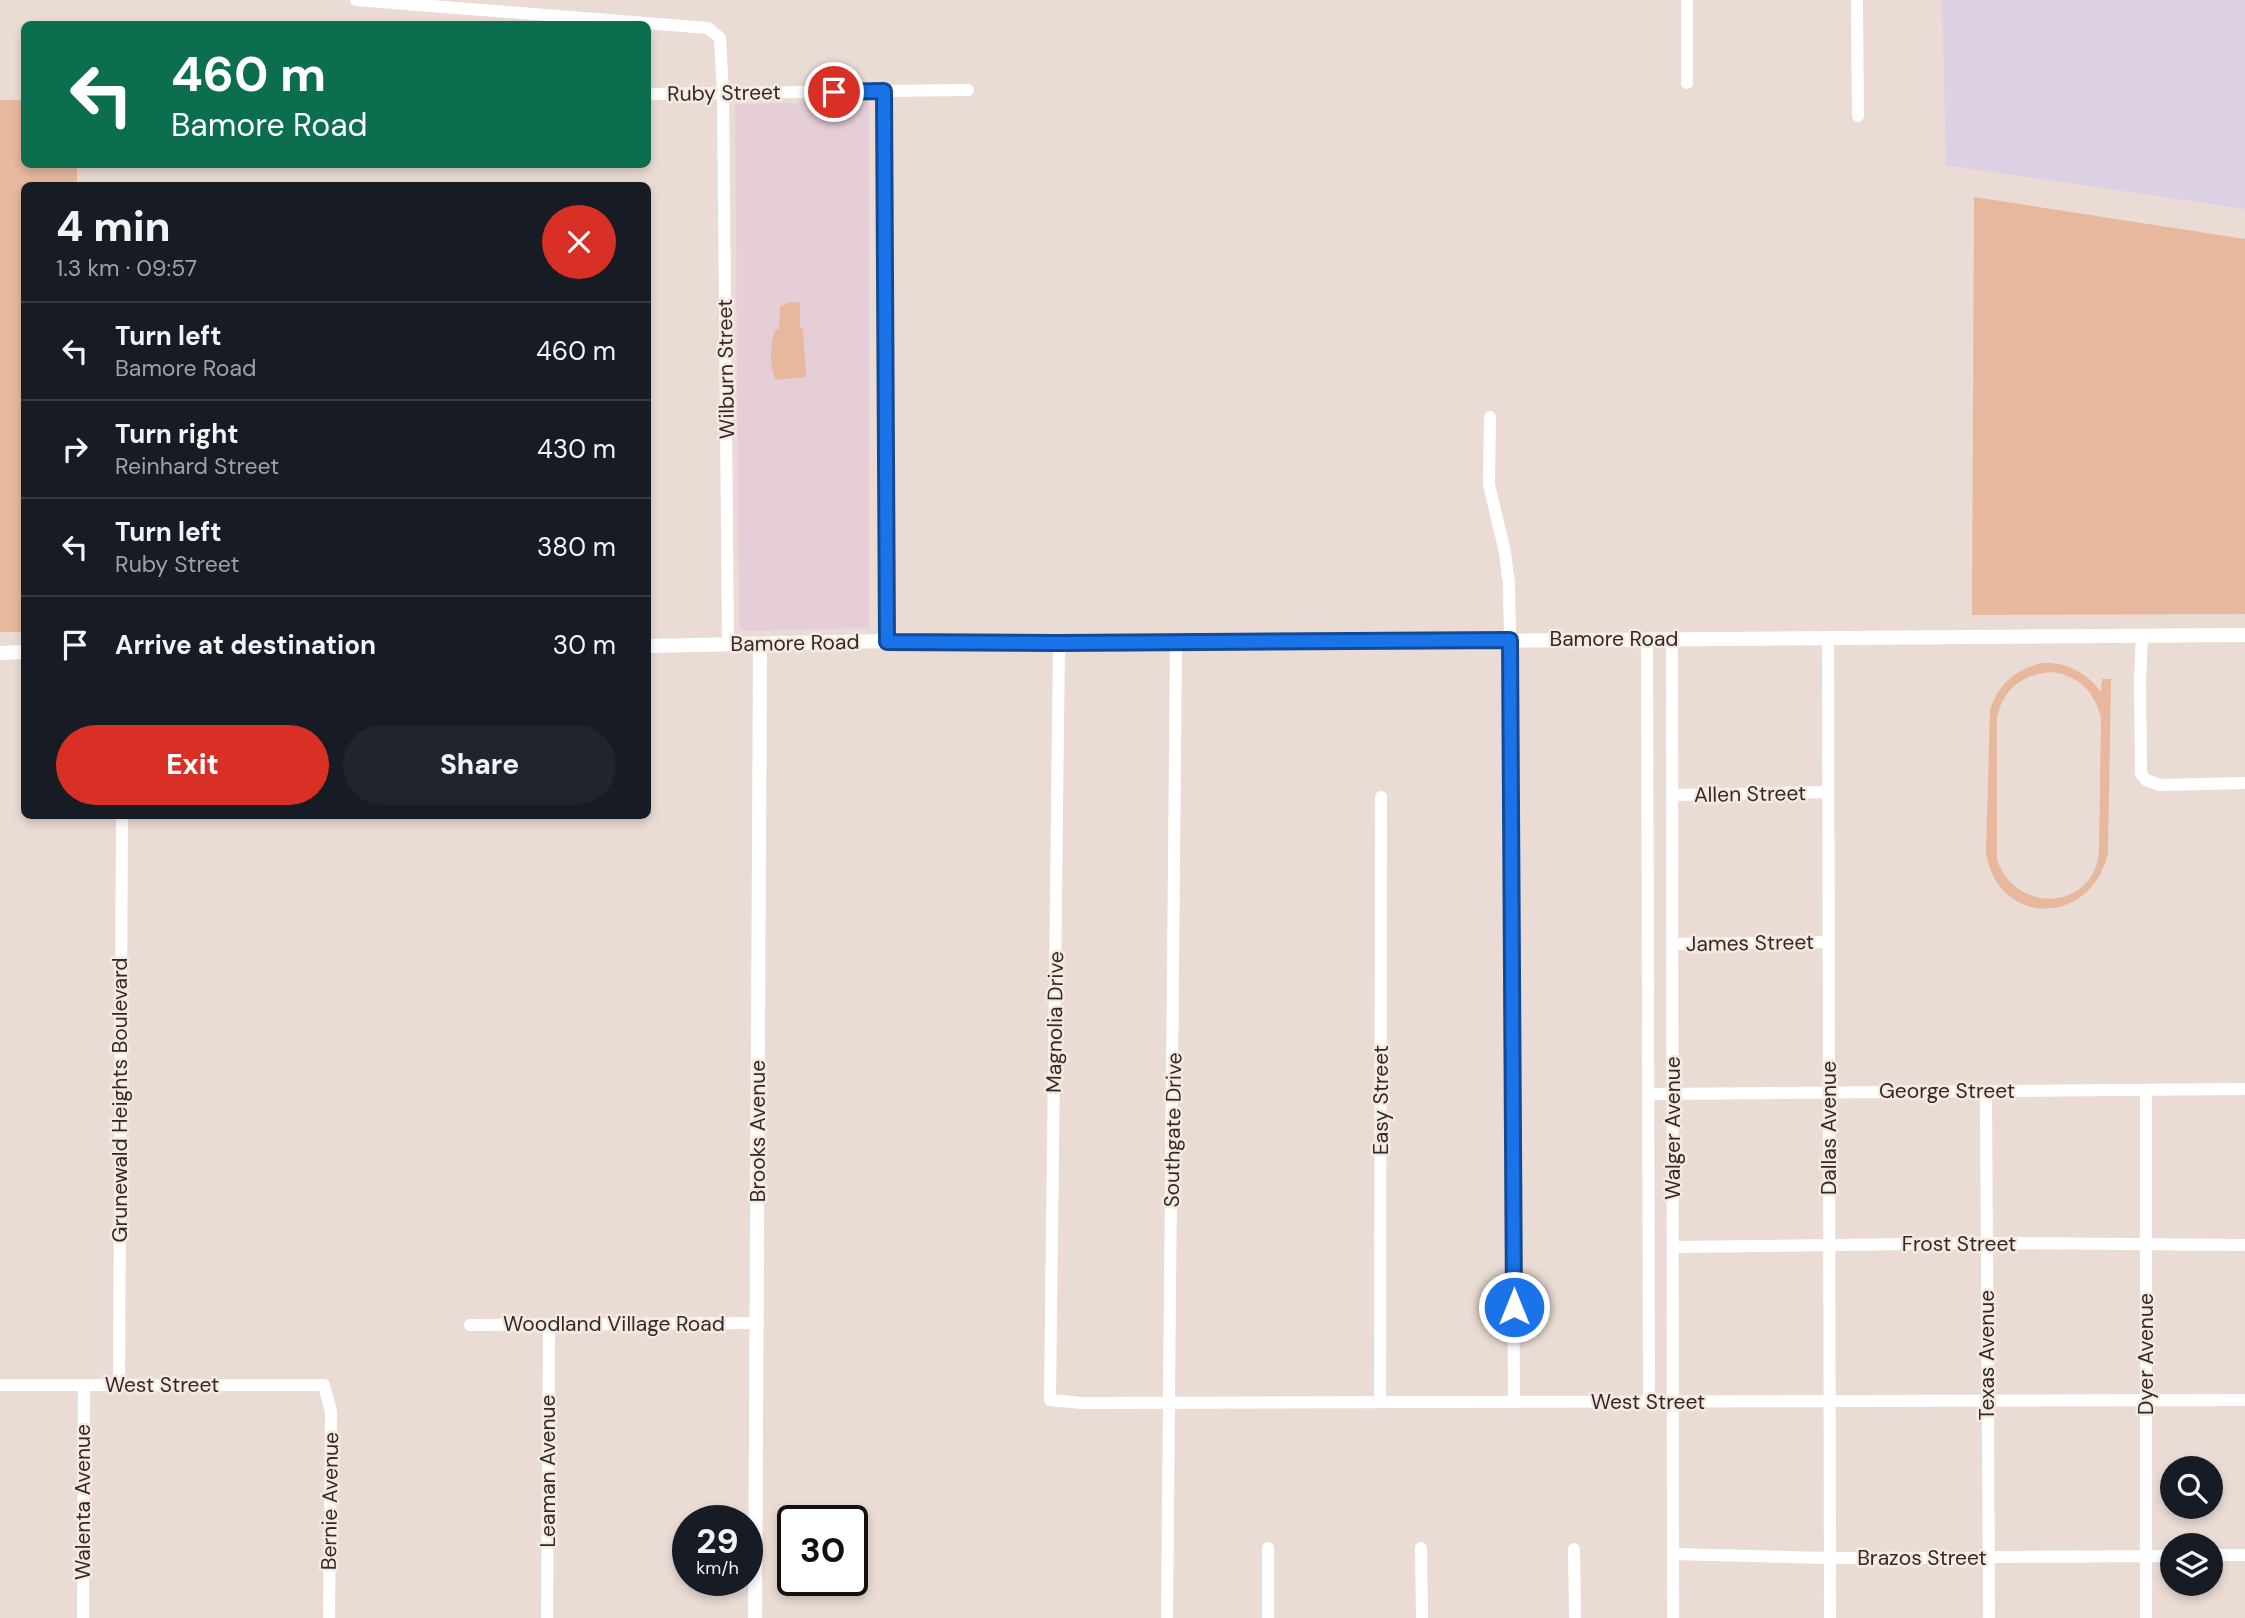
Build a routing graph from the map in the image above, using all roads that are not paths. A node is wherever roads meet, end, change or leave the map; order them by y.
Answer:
1 (356, 0) edge
2 (1687, 0) edge
3 (1857, 0) edge
4 (541, 20) edge
5 (562, 21) edge
6 (651, 25) edge
7 (1687, 83) dead end
8 (968, 90) dead end
9 (884, 91) junction
10 (723, 93) junction
11 (651, 94) edge
12 (1858, 116) dead end
13 (1490, 417) dead end
14 (2142, 635) junction
15 (2245, 635) edge
16 (1828, 638) junction
17 (1647, 639) junction
18 (1672, 639) junction
19 (1510, 640) junction
20 (887, 642) junction
21 (1176, 642) junction
22 (1059, 643) junction
23 (728, 645) junction
24 (760, 645) junction
25 (651, 646) edge
26 (21, 652) edge
27 (0, 653) edge
28 (2245, 783) edge
29 (1828, 792) junction
30 (1672, 795) junction
31 (1381, 797) dead end
32 (122, 819) edge
33 (1828, 942) junction
34 (1672, 944) junction
35 (2245, 1089) edge
36 (2146, 1090) junction
37 (1829, 1091) junction
38 (1986, 1091) junction
39 (1648, 1094) junction
40 (1673, 1094) junction
41 (1987, 1243) junction
42 (2145, 1245) junction
43 (2245, 1245) edge
44 (1829, 1246) junction
45 (1673, 1247) junction
46 (758, 1323) junction
47 (470, 1325) dead end
48 (549, 1325) junction
49 (0, 1385) edge
50 (84, 1385) junction
51 (119, 1385) junction
52 (324, 1385) joint
53 (1051, 1400) joint
54 (2245, 1400) edge
55 (1830, 1401) junction
56 (1987, 1401) junction
57 (2146, 1401) junction
58 (1380, 1402) junction
59 (1514, 1402) junction
60 (1649, 1402) junction
61 (1673, 1402) junction
62 (1170, 1403) junction
63 (1269, 1548) dead end
64 (1421, 1548) dead end
65 (1574, 1549) dead end
66 (1673, 1554) junction
67 (2223, 1555) edge
68 (2245, 1555) edge
69 (2146, 1556) junction
70 (2160, 1556) edge
71 (1988, 1557) junction
72 (1830, 1558) junction
73 (83, 1618) edge
74 (329, 1618) edge
75 (547, 1618) edge
76 (755, 1618) edge
77 (1167, 1618) edge
78 (1268, 1618) edge
79 (1422, 1618) edge
80 (1575, 1618) edge
81 (1673, 1618) edge
82 (1830, 1618) edge
83 (1989, 1618) edge
84 (2146, 1618) edge

1 - 4 street, Wilburn Street
2 - 7 street
3 - 12 street
4 - 5 street, Wilburn Street
6 - 10 street, Wilburn Street
8 - 9 street, Ruby Street
9 - 10 street, Ruby Street
9 - 20 street
10 - 11 street, Ruby Street
10 - 23 street, Wilburn Street
13 - 19 street
14 - 15 street, Bamore Road
14 - 16 street, Bamore Road
14 - 28 street
16 - 18 street, Bamore Road
16 - 29 street, Dallas Avenue
17 - 18 street, Bamore Road
17 - 19 street, Bamore Road
17 - 39 street, Walger Avenue
18 - 30 street, Walger Avenue
19 - 21 street, Bamore Road
19 - 59 street
20 - 22 street, Bamore Road
20 - 24 street, Bamore Road
21 - 22 street, Bamore Road
21 - 62 street, Southgate Drive
22 - 53 street, Magnolia Drive
23 - 24 street, Bamore Road
23 - 25 street, Bamore Road
24 - 46 street, Brooks Avenue
26 - 27 street
29 - 30 street, Allen Street
29 - 33 street, Dallas Avenue
30 - 34 street, Walger Avenue
31 - 58 street, Easy Street
32 - 51 street, Grunewald Heights Boulevard
33 - 34 street, James Street
33 - 37 street, Dallas Avenue
34 - 40 street, Walger Avenue
35 - 36 street, George Street
36 - 38 street, George Street
36 - 42 street, Dyer Avenue
37 - 38 street, George Street
37 - 40 street, George Street
37 - 44 street, Dallas Avenue
38 - 41 street, Texas Avenue
39 - 40 street, George Street
39 - 60 street, Walger Avenue
40 - 45 street, Walger Avenue
41 - 42 street, Frost Street
41 - 44 street, Frost Street
41 - 56 street, Texas Avenue
42 - 43 street, Frost Street
42 - 57 street, Dyer Avenue
44 - 45 street, Frost Street
44 - 55 street, Dallas Avenue
45 - 61 street, Walger Avenue
46 - 48 street, Woodland Village Road
46 - 76 street, Brooks Avenue
47 - 48 street, Woodland Village Road
48 - 75 street, Leaman Avenue
49 - 50 street, West Street
50 - 51 street, West Street
50 - 73 street, Walenta Avenue
51 - 52 street, West Street
52 - 74 street, Bernie Avenue
53 - 62 street, West Street
54 - 57 street, West Street
55 - 56 street, West Street
55 - 61 street, West Street
55 - 72 street, Dallas Avenue
56 - 57 street, West Street
56 - 71 street, Texas Avenue
57 - 69 street, Dyer Avenue
58 - 59 street, West Street
58 - 62 street, West Street
59 - 60 street, West Street
60 - 61 street, West Street
61 - 66 street, Walger Avenue
62 - 77 street, Southgate Drive
63 - 78 street
64 - 79 street
65 - 80 street
66 - 72 street, Brazos Street
66 - 81 street, Walger Avenue
67 - 68 street
69 - 70 street, Brazos Street
69 - 71 street, Brazos Street
69 - 84 street, Dyer Avenue
71 - 72 street, Brazos Street
71 - 83 street, Texas Avenue
72 - 82 street, Dallas Avenue

